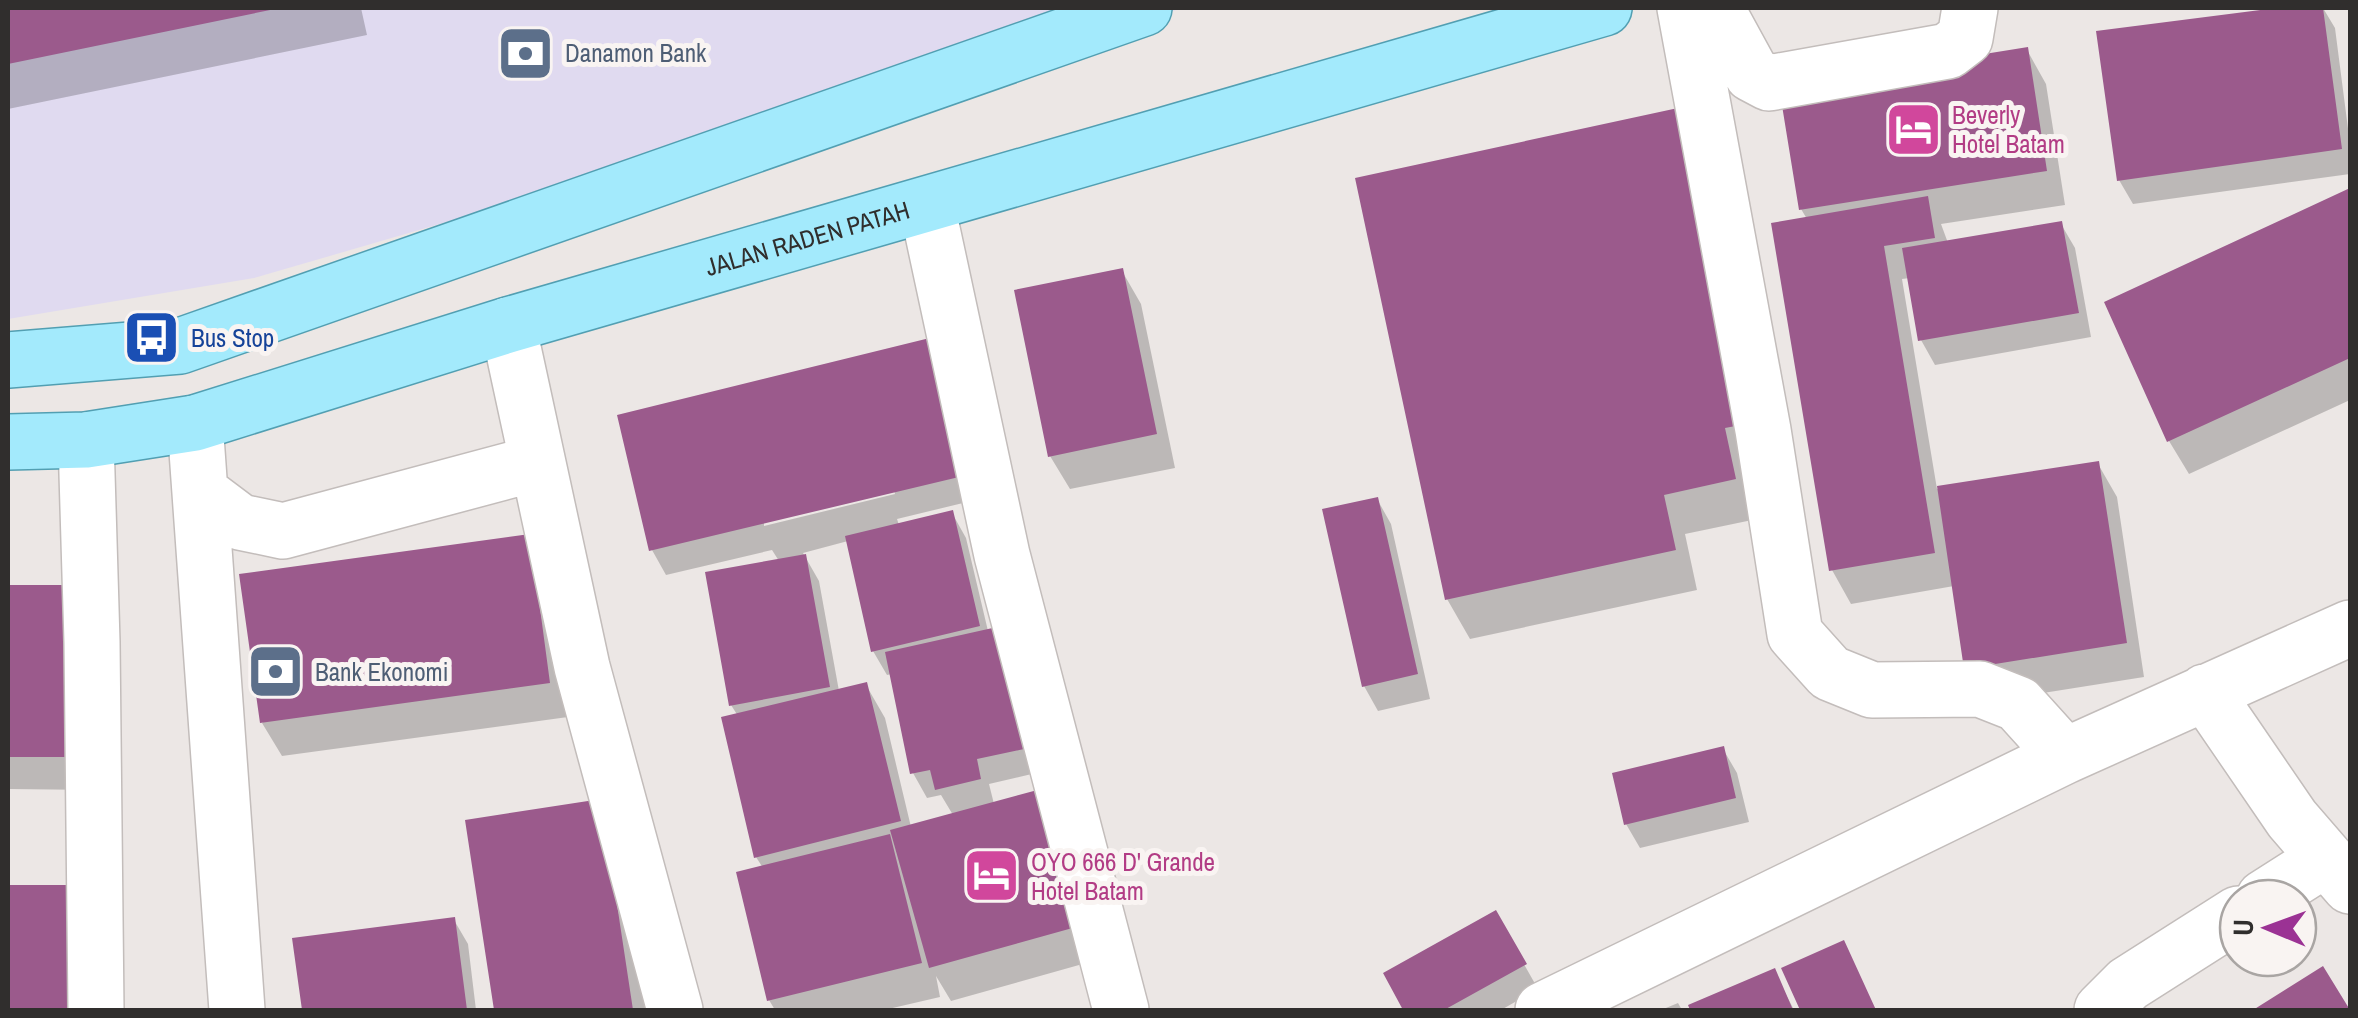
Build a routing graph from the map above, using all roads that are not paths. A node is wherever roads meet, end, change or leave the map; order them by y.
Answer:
1 (1144, 8) edge
2 (1604, 8) edge
3 (1685, 8) edge
4 (1716, 8) edge
5 (1970, 8) edge
6 (927, 206) junction
7 (508, 326) junction
8 (8, 360) edge
9 (195, 423) junction
10 (86, 440) junction
11 (8, 442) edge
12 (537, 463) junction
13 (200, 492) junction
14 (2350, 628) edge
15 (2205, 692) junction
16 (2065, 756) junction
17 (2338, 872) edge
18 (2218, 927) edge
19 (96, 1010) edge
20 (238, 1010) edge
21 (676, 1010) edge
22 (1121, 1010) edge
23 (1543, 1010) edge
24 (2102, 1010) edge

1 - 8 main road
2 - 6 main road, JALAN RADEN PATAH
3 - 16 street
4 - 5 street
6 - 7 main road, JALAN RADEN PATAH
6 - 22 street
7 - 9 main road, JALAN RADEN PATAH
7 - 12 street
9 - 10 main road, JALAN RADEN PATAH
9 - 13 street
10 - 11 main road, JALAN RADEN PATAH
10 - 19 street
12 - 13 street
12 - 21 street
13 - 20 street
14 - 15 street
15 - 16 street
15 - 17 street
16 - 23 street
18 - 24 street

